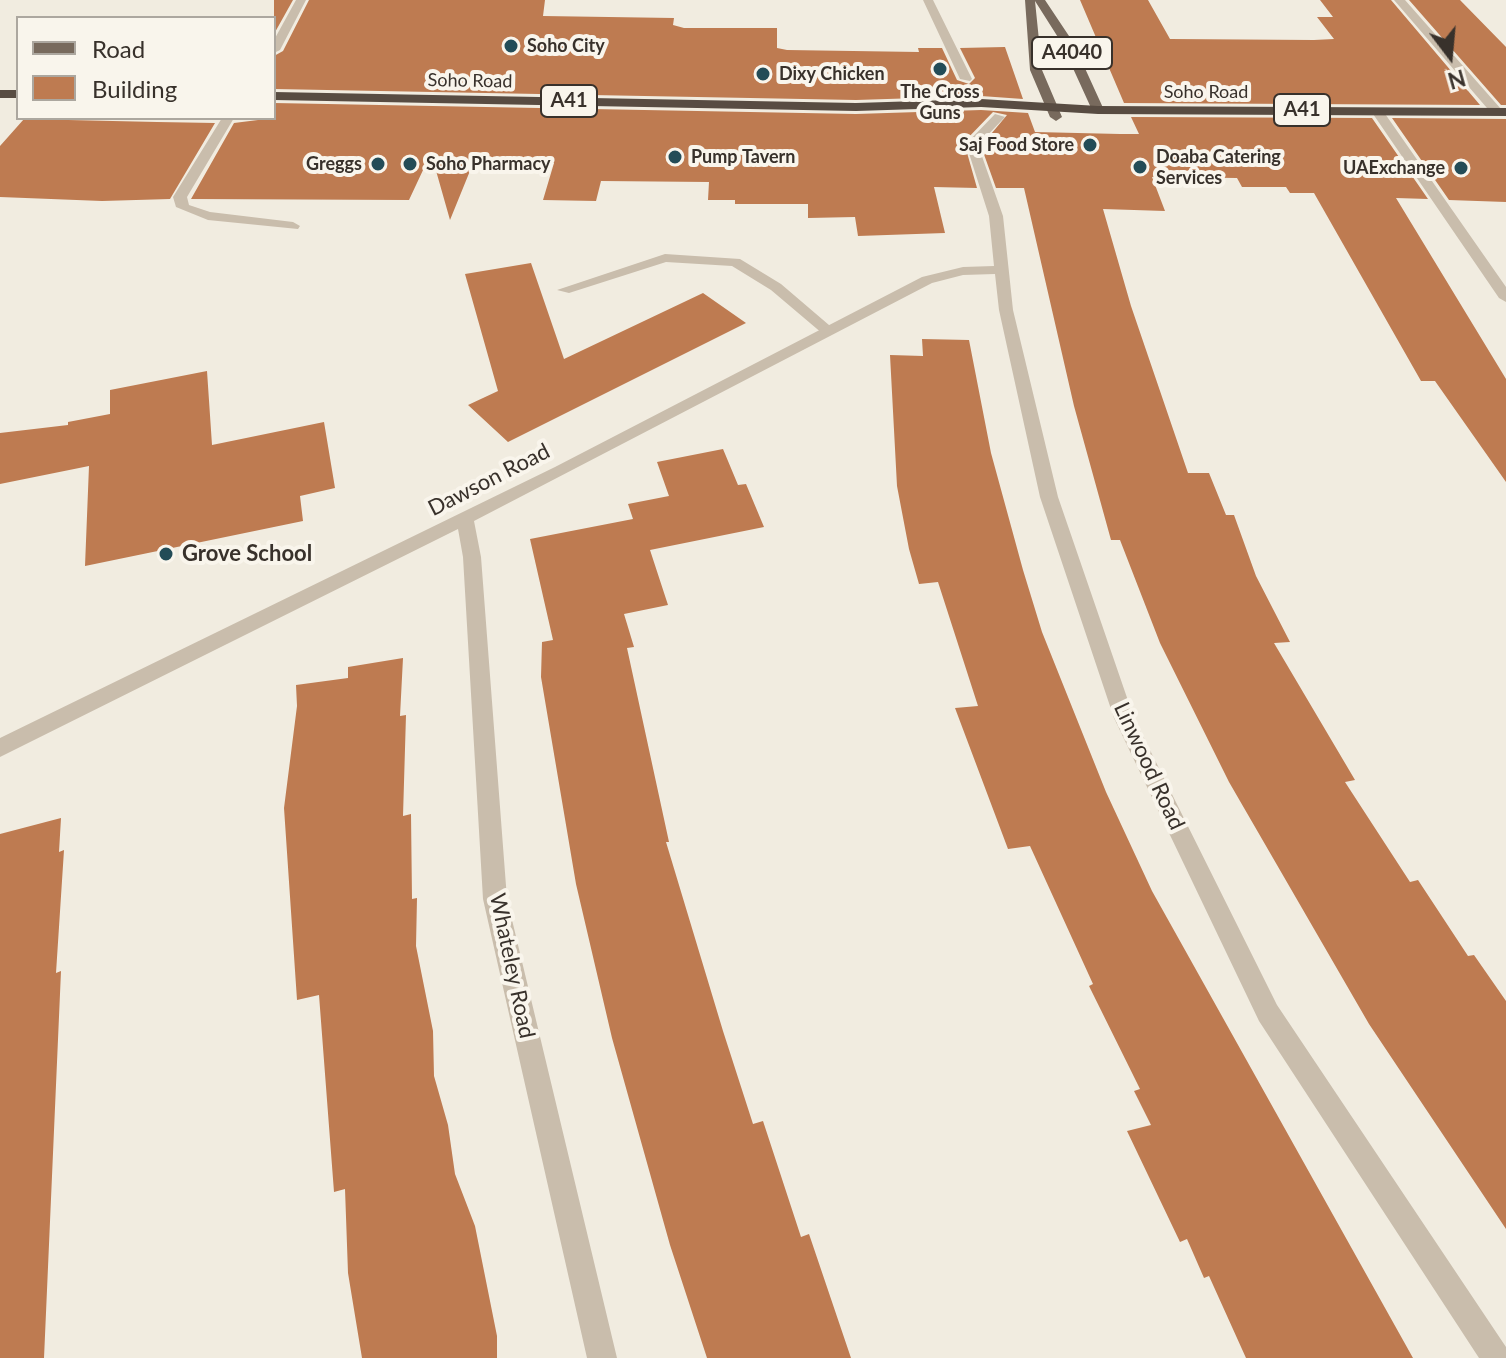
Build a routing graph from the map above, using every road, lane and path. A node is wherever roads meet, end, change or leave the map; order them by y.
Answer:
1 (301, 0) edge
2 (928, 0) edge
3 (1030, 0) edge
4 (1040, 0) edge
5 (1399, 0) edge
6 (276, 46) edge
7 (966, 79) dead end
8 (276, 96) edge
9 (856, 107) junction
10 (1098, 110) junction
11 (1053, 111) junction
12 (1377, 111) junction
13 (1502, 112) edge
14 (999, 117) junction
15 (227, 120) edge
16 (293, 226) dead end
17 (1002, 270) junction
18 (564, 290) dead end
19 (1506, 298) edge
20 (828, 331) junction
21 (465, 519) junction
22 (0, 748) edge
23 (602, 1358) edge
24 (1496, 1358) edge

1 - 6 street
2 - 7 street
3 - 11 main road, A4040
4 - 10 main road, A4040
5 - 13 street
8 - 9 highway, Soho Road / A41
9 - 11 highway, Soho Road / A41
9 - 14 highway, Soho Road / A41
10 - 11 highway, Soho Road / A41
10 - 12 highway, Soho Road / A41
11 - 14 highway, Soho Road / A41
12 - 13 highway, Soho Road / A41
12 - 19 street
14 - 17 street, Linwood Road
15 - 16 street
17 - 20 street, Dawson Road
17 - 24 street, Linwood Road
18 - 20 street
20 - 21 street, Dawson Road
21 - 22 street, Dawson Road
21 - 23 street, Whateley Road

